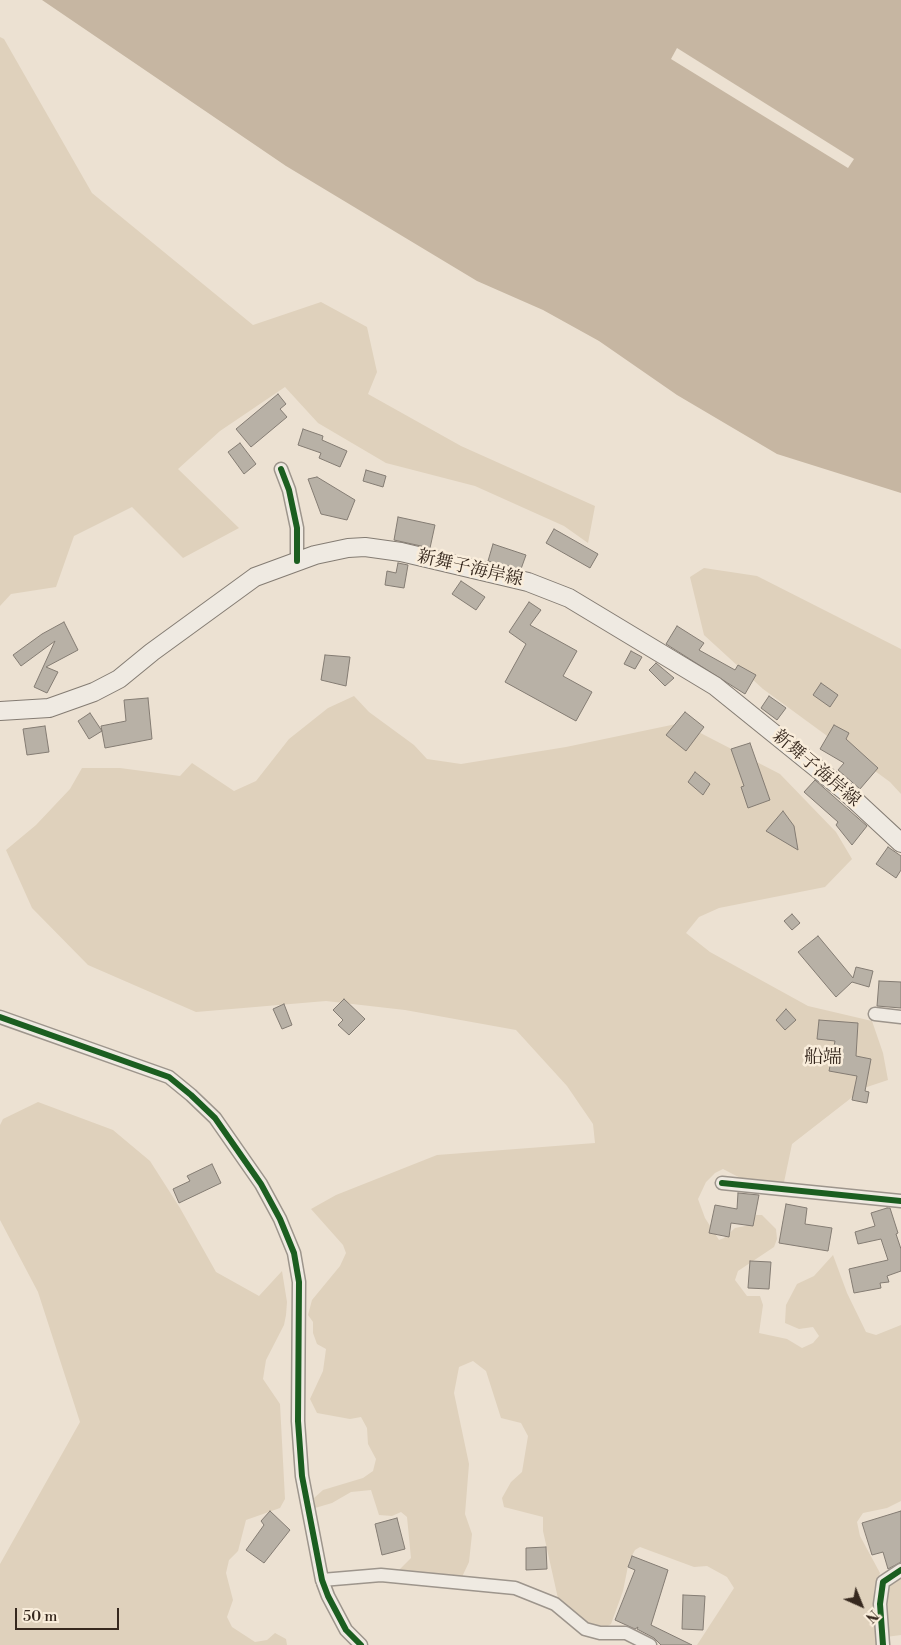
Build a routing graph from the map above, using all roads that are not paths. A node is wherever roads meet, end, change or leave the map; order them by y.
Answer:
1 (281, 469) dead end
2 (298, 561) junction
3 (0, 711) edge
4 (901, 843) edge
5 (875, 1014) dead end
6 (0, 1017) edge
7 (901, 1017) edge
8 (722, 1183) dead end
9 (901, 1202) edge
10 (901, 1570) edge
11 (322, 1580) junction
12 (361, 1645) edge
13 (650, 1645) edge
14 (883, 1645) edge

1 - 2 street
2 - 3 main road, 新舞子海岸線
2 - 4 main road, 新舞子海岸線
5 - 7 street
6 - 11 street
8 - 9 street
10 - 14 street
11 - 12 street
11 - 13 street

